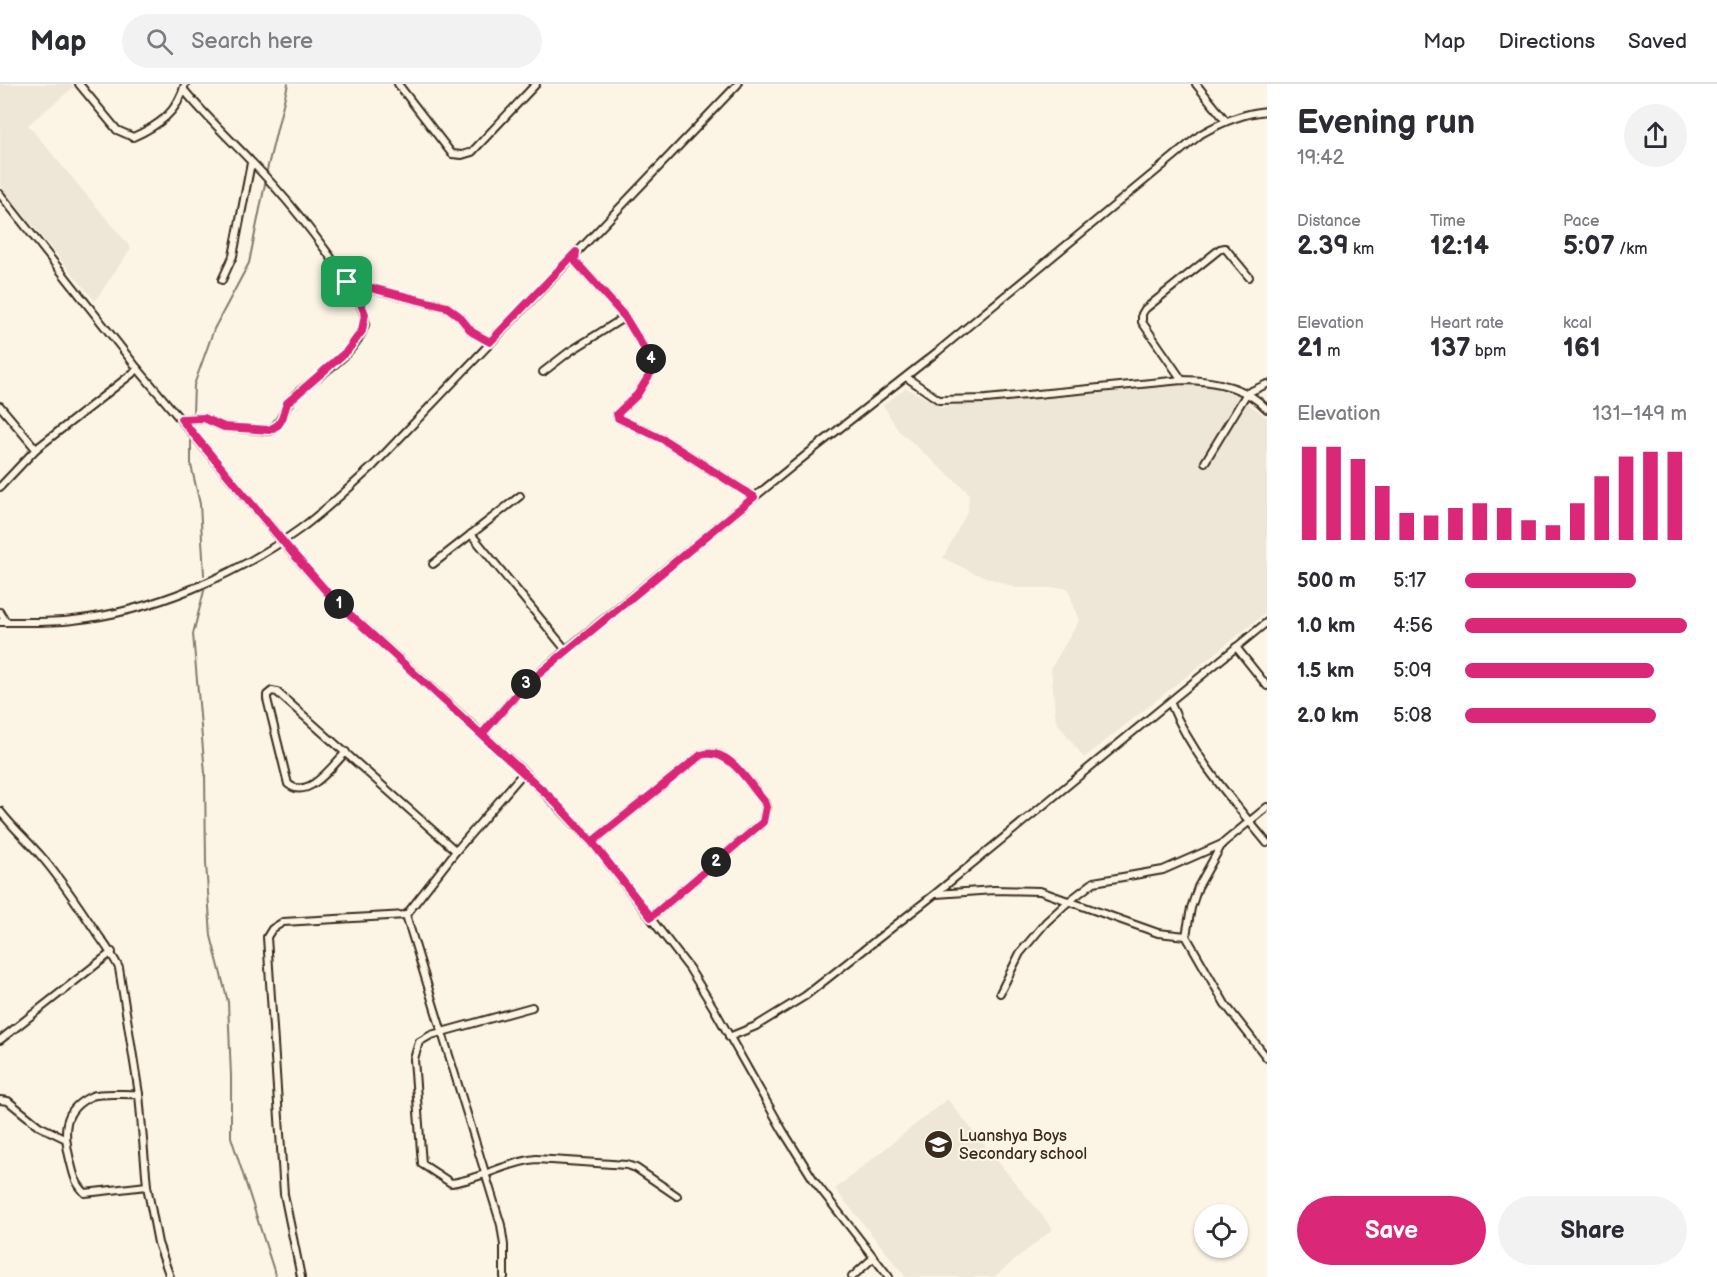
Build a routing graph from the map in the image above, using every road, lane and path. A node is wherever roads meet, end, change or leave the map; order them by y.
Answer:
1 (79, 84) edge
2 (398, 84) edge
3 (536, 84) edge
4 (738, 84) edge
5 (1196, 84) edge
6 (185, 87) edge
7 (1267, 111) edge
8 (1226, 121) junction
9 (251, 163) junction
10 (0, 194) edge
11 (576, 252) junction
12 (1249, 277) dead end
13 (222, 280) dead end
14 (347, 282) junction
15 (625, 317) junction
16 (490, 342) junction
17 (138, 369) junction
18 (543, 372) dead end
19 (906, 377) junction
20 (1182, 380) junction
21 (1267, 384) edge
22 (1247, 393) junction
23 (0, 406) edge
24 (1267, 409) edge
25 (181, 419) junction
26 (36, 449) junction
27 (1205, 462) dead end
28 (0, 487) edge
29 (520, 496) dead end
30 (754, 497) junction
31 (471, 534) junction
32 (433, 564) dead end
33 (0, 612) edge
34 (3, 622) edge
35 (1267, 622) edge
36 (1236, 647) junction
37 (566, 650) junction
38 (1267, 686) edge
39 (1170, 702) junction
40 (482, 734) junction
41 (346, 752) junction
42 (524, 772) junction
43 (1267, 807) edge
44 (0, 811) edge
45 (1249, 821) junction
46 (592, 842) junction
47 (1267, 843) edge
48 (1222, 844) junction
49 (456, 851) junction
50 (935, 894) junction
51 (1068, 902) junction
52 (405, 915) junction
53 (651, 917) junction
54 (1186, 936) junction
55 (112, 952) junction
56 (1000, 993) dead end
57 (532, 1006) dead end
58 (442, 1032) junction
59 (729, 1037) junction
60 (0, 1040) edge
61 (1267, 1058) edge
62 (139, 1094) junction
63 (0, 1100) edge
64 (64, 1138) junction
65 (486, 1175) junction
66 (147, 1186) junction
67 (677, 1196) dead end
68 (873, 1258) junction
69 (170, 1277) edge
70 (301, 1277) edge
71 (504, 1277) edge
72 (852, 1277) edge
73 (889, 1277) edge

1 - 6 street
2 - 3 street
4 - 11 street
5 - 8 street
6 - 9 street
7 - 8 street
8 - 19 street
9 - 13 street
9 - 14 street
10 - 17 street
11 - 15 street
11 - 16 street
12 - 20 street
14 - 16 street
14 - 25 street
15 - 18 street
15 - 30 street
16 - 34 street
17 - 25 street
17 - 26 street
19 - 20 street
19 - 30 street
20 - 22 street
21 - 22 street
22 - 24 street
22 - 27 street
23 - 26 street
25 - 40 street, bridge
26 - 28 street
29 - 31 street
30 - 37 street
31 - 32 street
31 - 37 street
33 - 34 street
35 - 36 street
36 - 38 street
36 - 39 street
37 - 40 street
39 - 45 street
39 - 50 street
40 - 42 street
41 - 41 street
41 - 49 street
42 - 46 street
42 - 49 street
43 - 45 street
44 - 55 street
45 - 47 street
45 - 48 street
46 - 53 street
46 - 53 street
48 - 51 street
48 - 54 street
49 - 52 street
50 - 51 street
50 - 59 street
51 - 54 street
51 - 56 street
52 - 58 street
52 - 70 street
53 - 59 street
54 - 61 street
55 - 60 street
55 - 62 street
57 - 58 street
58 - 65 street
58 - 65 street
59 - 68 street
62 - 64 street
62 - 66 street
63 - 64 street
64 - 66 street
65 - 67 street
65 - 71 street
66 - 69 street
68 - 72 street
68 - 73 street

